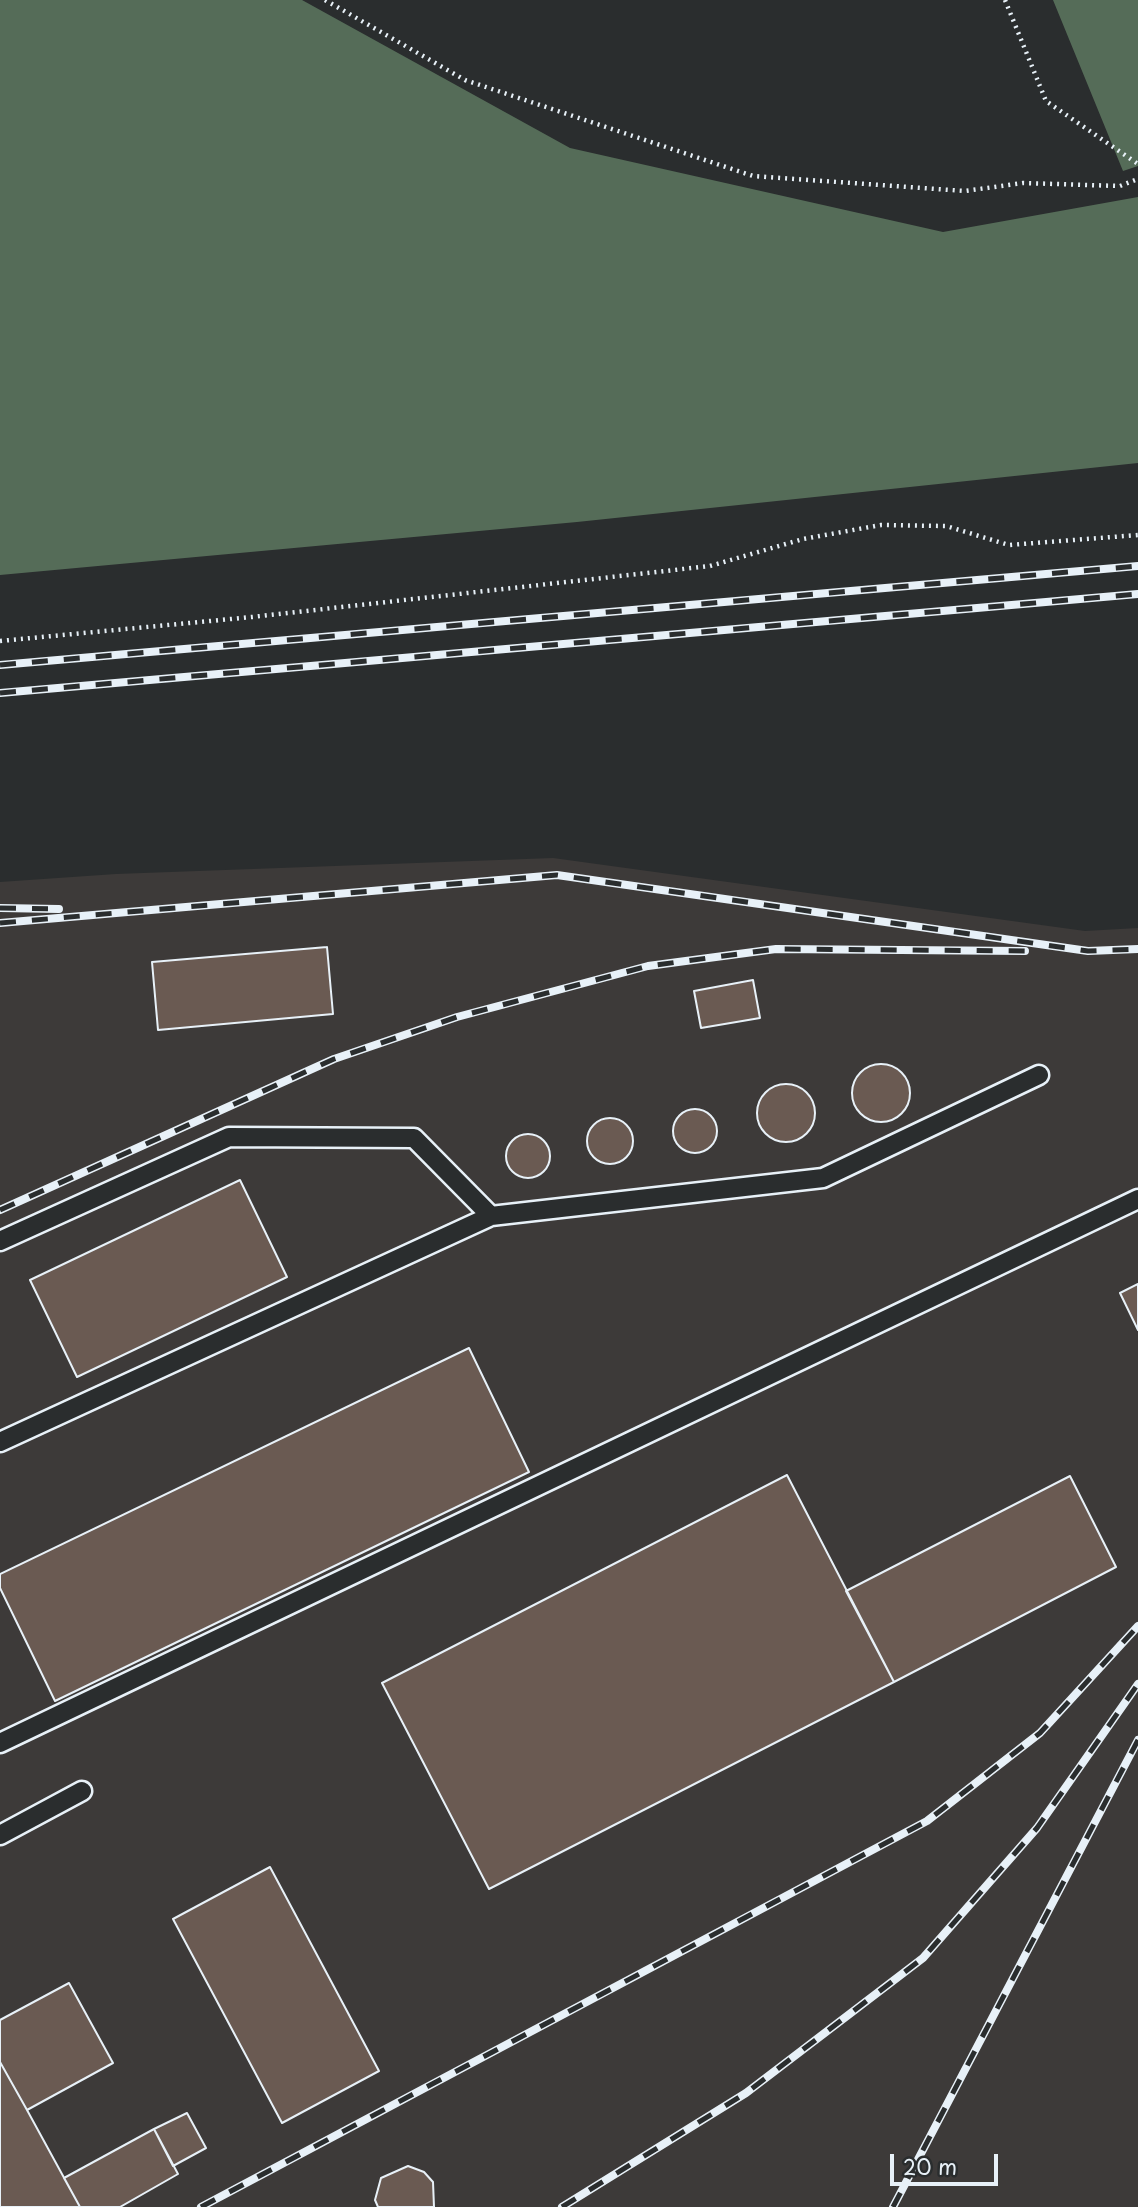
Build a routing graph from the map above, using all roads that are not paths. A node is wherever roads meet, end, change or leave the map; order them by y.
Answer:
1 (1040, 1075) dead end
2 (1138, 1199) edge
3 (491, 1216) junction
4 (0, 1241) edge
5 (0, 1442) edge
6 (0, 1743) edge
7 (82, 1791) dead end
8 (0, 1835) edge

1 - 3 lane
2 - 6 lane
3 - 4 lane
3 - 5 lane
7 - 8 lane

